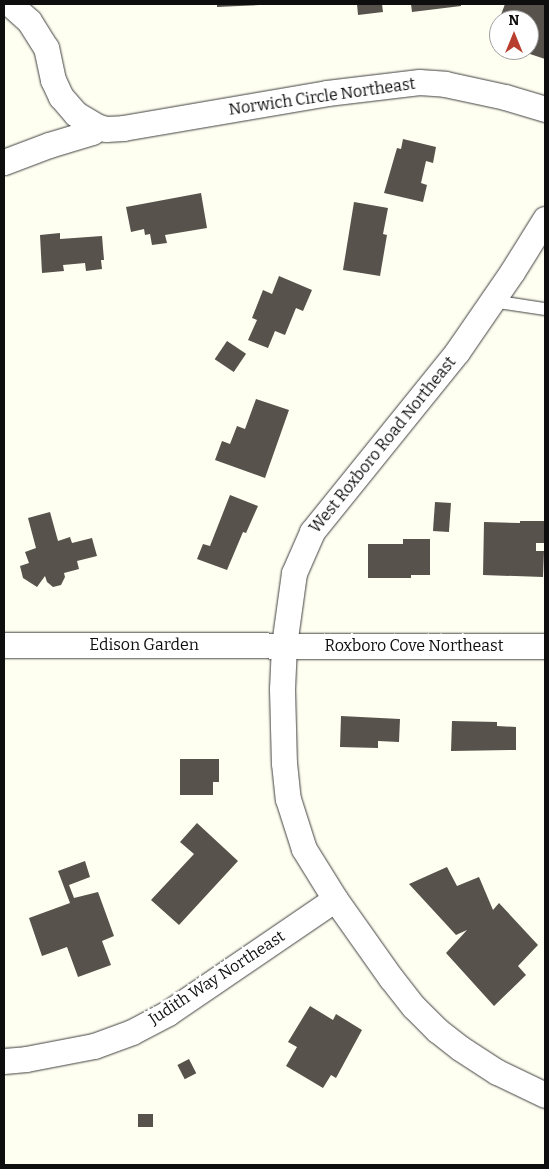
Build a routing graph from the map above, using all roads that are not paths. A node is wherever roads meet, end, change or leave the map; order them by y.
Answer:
1 (10, 4) edge
2 (545, 109) edge
3 (98, 127) junction
4 (4, 162) edge
5 (545, 219) edge
6 (492, 301) junction
7 (545, 309) edge
8 (4, 644) edge
9 (284, 645) junction
10 (545, 646) edge
11 (335, 899) junction
12 (4, 1061) edge
13 (545, 1095) edge

1 - 3 street
2 - 3 street, Norwich Circle Northeast
3 - 4 street
5 - 6 street, West Roxboro Road Northeast
6 - 7 lane
6 - 9 street, West Roxboro Road Northeast
8 - 9 street, Edison Garden
9 - 10 street, Roxboro Cove Northeast
9 - 11 street, West Roxboro Road Northeast
11 - 12 street, Judith Way Northeast
11 - 13 street, West Roxboro Road Northeast

